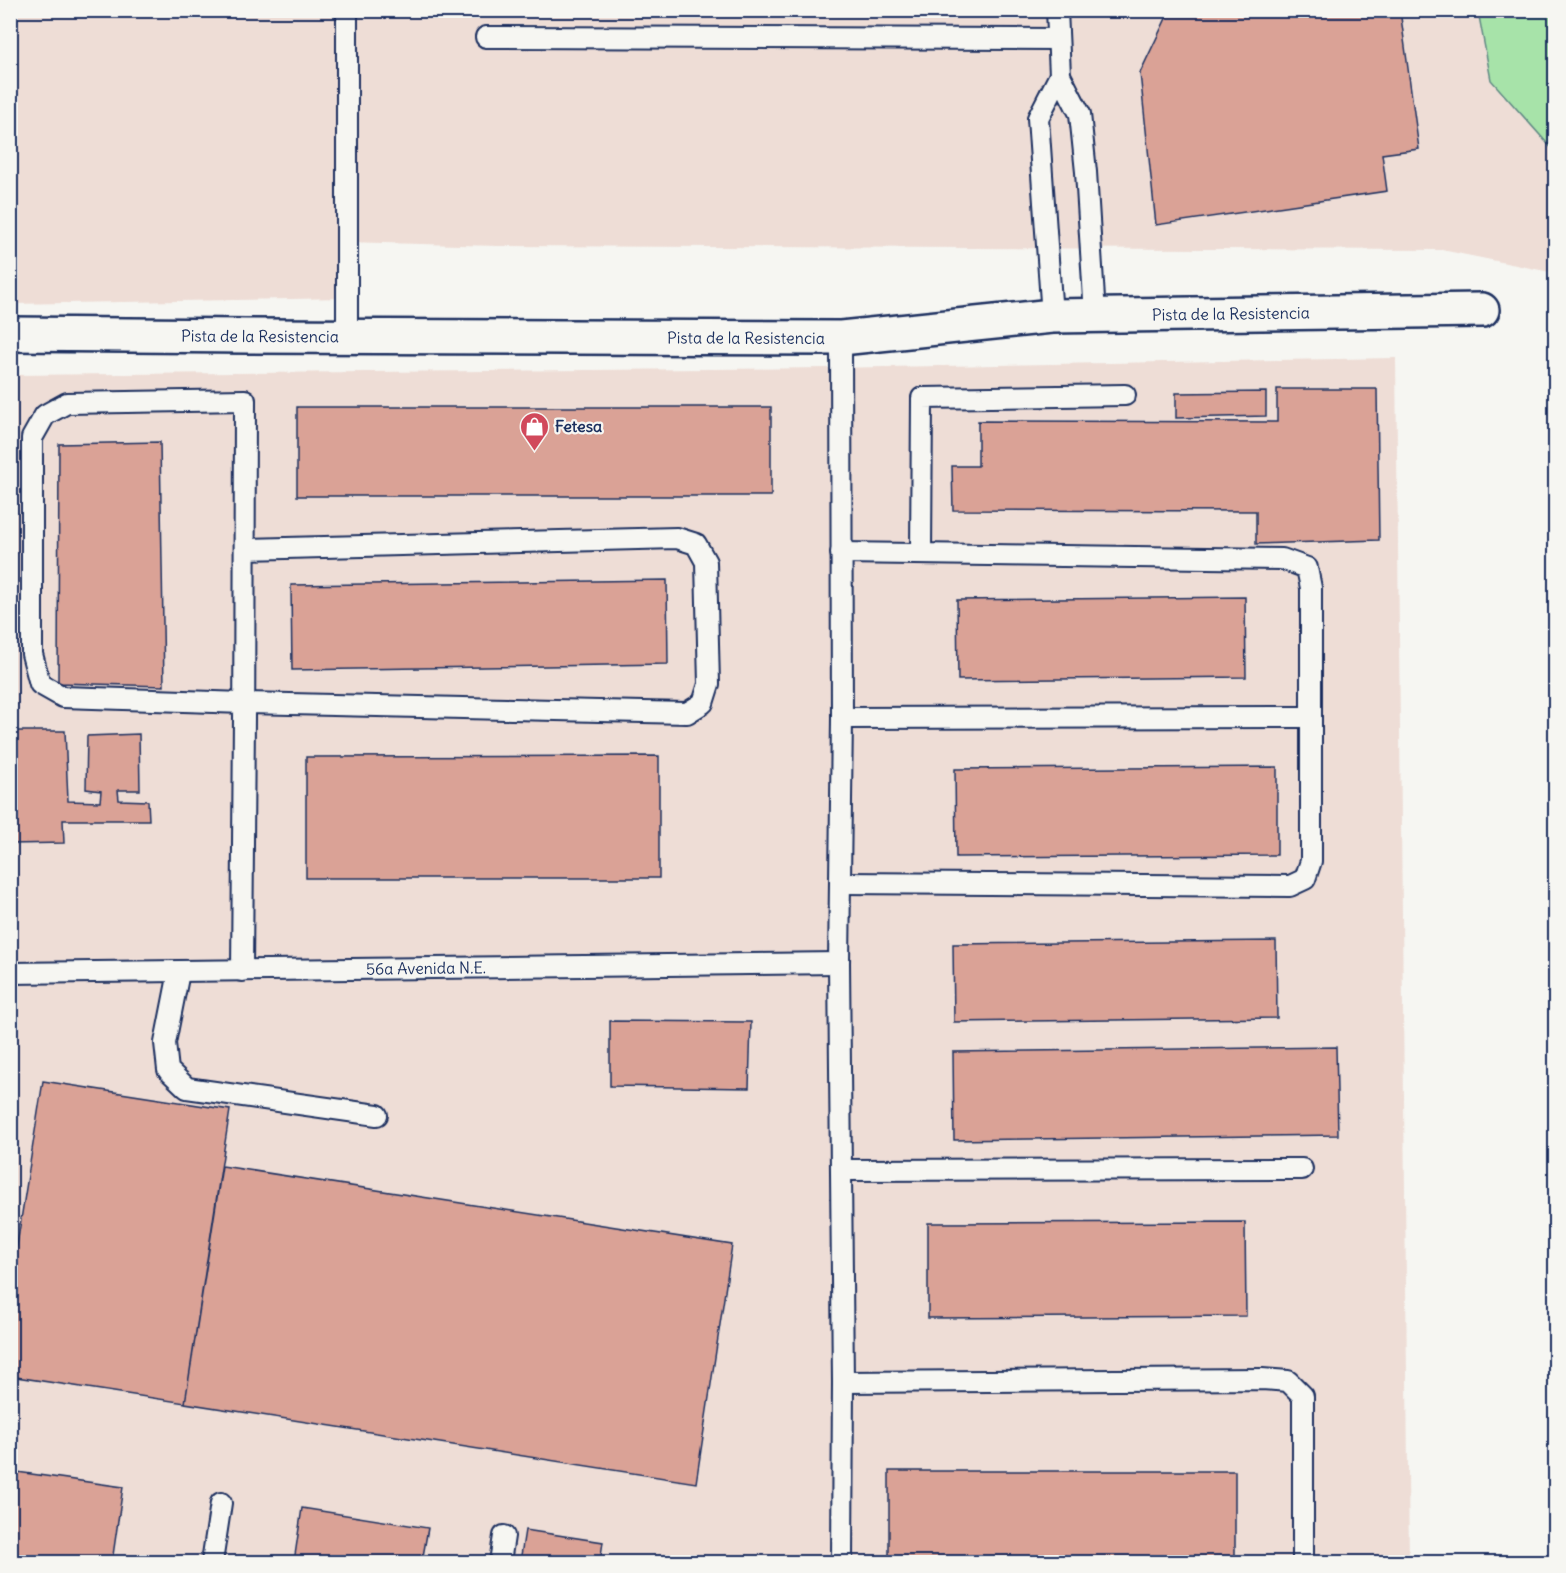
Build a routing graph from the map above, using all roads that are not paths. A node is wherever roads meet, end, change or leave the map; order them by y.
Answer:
1 (347, 10) edge
2 (1057, 10) edge
3 (486, 37) dead end
4 (1058, 39) junction
5 (1060, 75) junction
6 (1482, 310) dead end
7 (1095, 315) junction
8 (1052, 316) junction
9 (10, 334) edge
10 (347, 336) junction
11 (840, 338) junction
12 (1125, 395) dead end
13 (245, 549) junction
14 (841, 553) junction
15 (921, 554) junction
16 (244, 703) junction
17 (1310, 717) junction
18 (842, 718) junction
19 (841, 883) junction
20 (839, 963) junction
21 (242, 971) junction
22 (179, 972) junction
23 (10, 973) edge
24 (377, 1115) dead end
25 (1302, 1169) dead end
26 (841, 1170) junction
27 (843, 1382) junction
28 (221, 1503) dead end
29 (504, 1536) dead end
30 (212, 1563) edge
31 (500, 1563) edge
32 (842, 1563) edge
33 (1303, 1563) edge

1 - 10 lane
2 - 4 lane
3 - 4 lane
4 - 5 lane
5 - 7 lane
5 - 8 lane
6 - 7 street, Pista de la Resistencia
7 - 8 street, Pista de la Resistencia
8 - 11 street, Pista de la Resistencia
9 - 10 street, Pista de la Resistencia
10 - 11 street, Pista de la Resistencia
11 - 14 lane
12 - 15 lane
13 - 16 lane
13 - 16 lane
13 - 16 lane
14 - 15 lane
14 - 18 lane
15 - 17 lane
16 - 21 lane
17 - 18 lane
17 - 19 lane
18 - 19 lane
19 - 20 lane
20 - 21 lane, 56a Avenida N.E.
20 - 26 lane
21 - 22 lane, 56a Avenida N.E.
22 - 23 lane, 56a Avenida N.E.
22 - 24 lane
25 - 26 lane
26 - 27 lane
27 - 32 lane
27 - 33 lane
28 - 30 lane
29 - 31 lane

